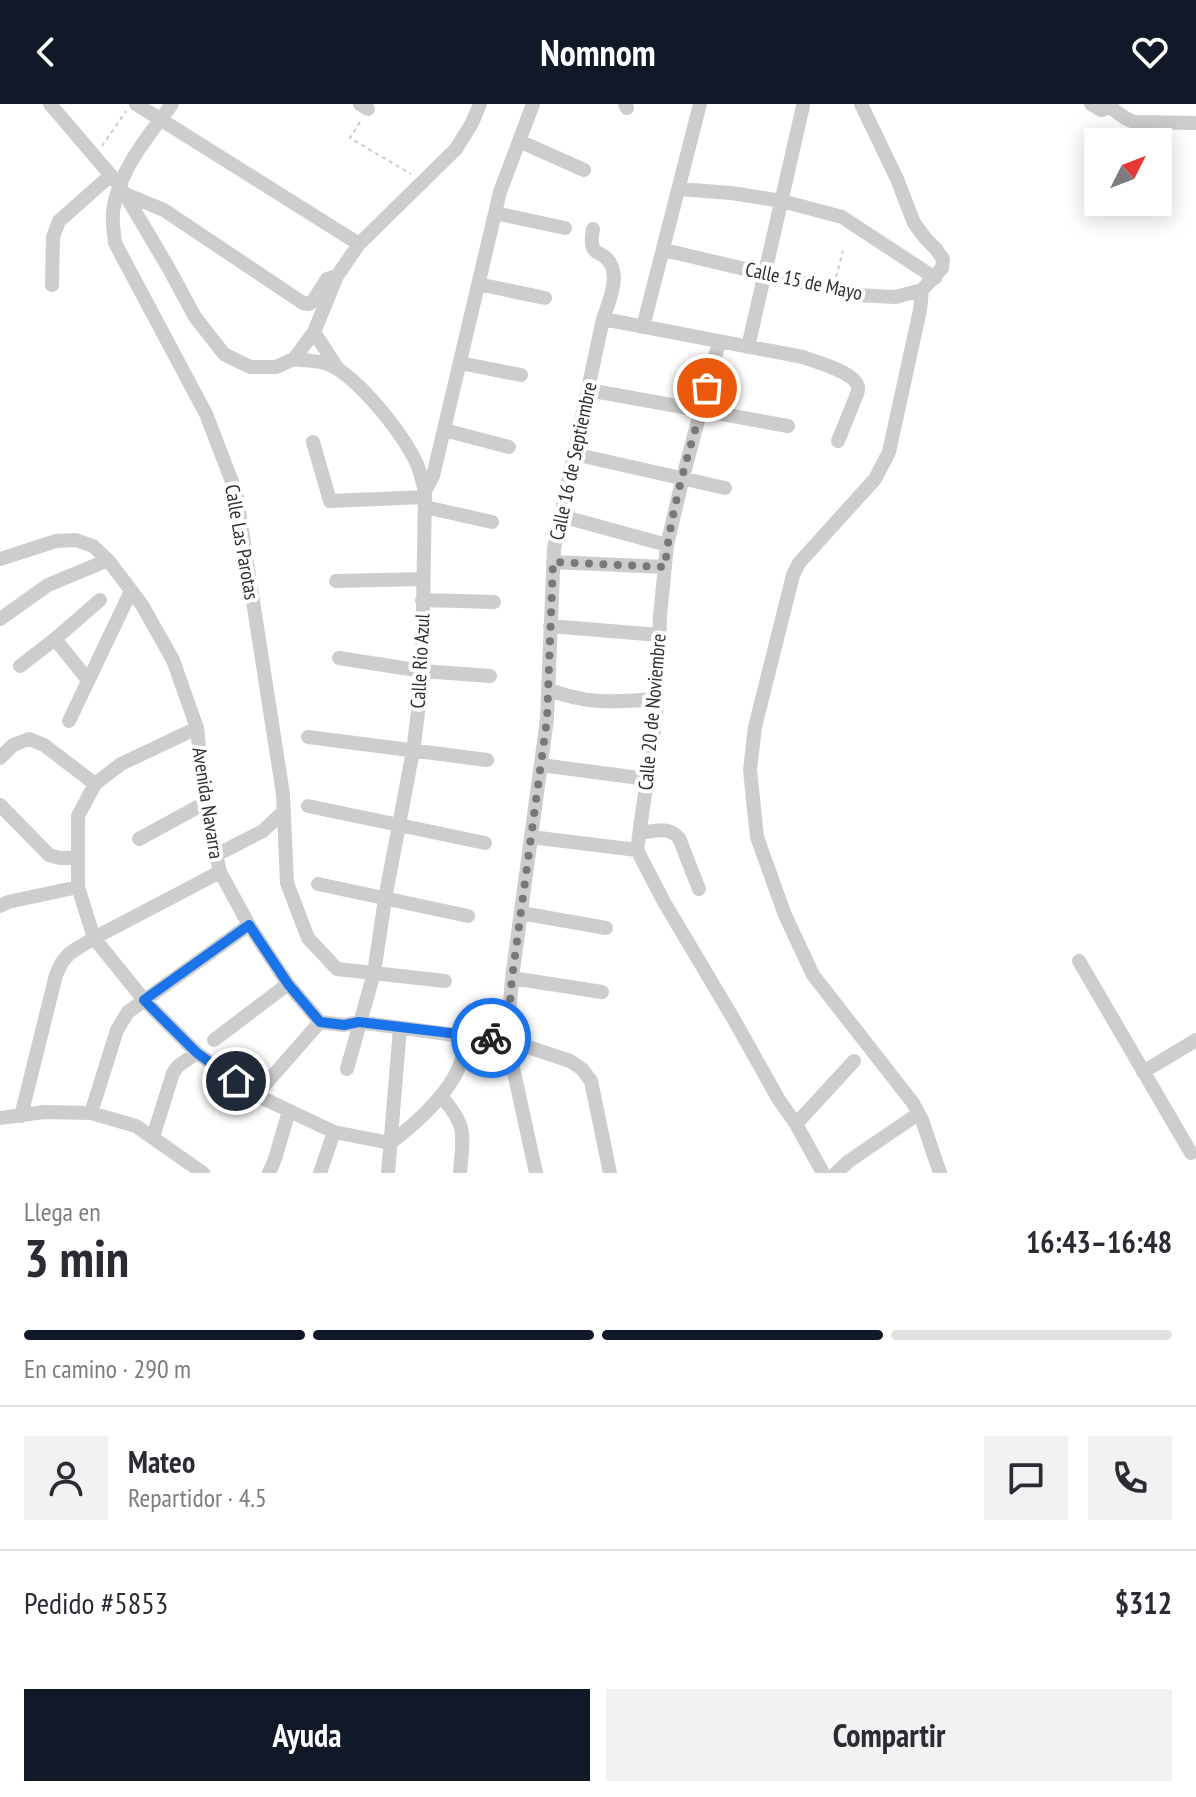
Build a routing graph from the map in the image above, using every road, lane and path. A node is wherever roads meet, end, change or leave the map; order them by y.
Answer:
1 (50, 104) edge
2 (134, 104) edge
3 (172, 104) edge
4 (480, 104) edge
5 (533, 104) edge
6 (700, 104) edge
7 (861, 104) edge
8 (1091, 104) edge
9 (803, 106) edge
10 (1111, 106) edge
11 (160, 121) junction
12 (1196, 123) edge
13 (350, 138) dead end
14 (519, 141) junction
15 (95, 156) junction
16 (584, 170) dead end
17 (423, 181) junction
18 (118, 185) junction
19 (680, 189) junction
20 (782, 201) junction
21 (495, 213) junction
22 (565, 228) dead end
23 (593, 229) dead end
24 (359, 244) junction
25 (664, 250) junction
26 (843, 251) dead end
27 (765, 274) junction
28 (337, 276) junction
29 (935, 278) junction
30 (478, 284) junction
31 (52, 285) dead end
32 (833, 290) junction
33 (922, 290) junction
34 (545, 298) dead end
35 (603, 319) junction
36 (643, 327) junction
37 (314, 332) junction
38 (719, 342) junction
39 (748, 347) junction
40 (294, 359) junction
41 (460, 363) junction
42 (339, 370) junction
43 (521, 375) dead end
44 (588, 390) junction
45 (701, 410) junction
46 (788, 426) dead end
47 (444, 430) junction
48 (838, 441) dead end
49 (313, 442) dead end
50 (509, 447) dead end
51 (574, 454) junction
52 (683, 477) junction
53 (725, 488) dead end
54 (425, 498) junction
55 (561, 516) junction
56 (492, 522) dead end
57 (667, 545) junction
58 (0, 559) edge
59 (108, 560) junction
60 (553, 562) junction
61 (665, 567) junction
62 (423, 579) junction
63 (336, 581) dead end
64 (131, 591) junction
65 (100, 600) dead end
66 (422, 600) junction
67 (494, 602) dead end
68 (0, 619) edge
69 (550, 626) junction
70 (659, 635) junction
71 (55, 639) junction
72 (339, 658) dead end
73 (20, 666) dead end
74 (422, 671) junction
75 (490, 676) dead end
76 (88, 680) junction
77 (548, 689) junction
78 (657, 699) junction
79 (69, 721) dead end
80 (197, 728) junction
81 (308, 737) dead end
82 (413, 751) junction
83 (0, 758) edge
84 (487, 760) dead end
85 (541, 765) junction
86 (647, 779) junction
87 (95, 784) junction
88 (205, 803) junction
89 (0, 805) edge
90 (308, 806) dead end
91 (284, 811) junction
92 (399, 825) junction
93 (640, 833) junction
94 (531, 837) junction
95 (139, 839) dead end
96 (485, 843) dead end
97 (637, 850) junction
98 (216, 855) junction
99 (78, 858) junction
100 (220, 872) junction
101 (318, 884) dead end
102 (78, 887) junction
103 (699, 889) dead end
104 (385, 899) junction
105 (0, 906) edge
106 (521, 913) junction
107 (468, 916) dead end
108 (249, 925) junction
109 (606, 928) dead end
110 (94, 938) junction
111 (1079, 961) dead end
112 (374, 973) junction
113 (512, 978) junction
114 (445, 981) dead end
115 (288, 984) junction
116 (602, 992) dead end
117 (144, 1000) junction
118 (320, 1022) junction
119 (359, 1022) junction
120 (400, 1028) junction
121 (462, 1036) junction
122 (214, 1040) dead end
123 (507, 1040) junction
124 (1196, 1040) edge
125 (197, 1053) junction
126 (854, 1061) dead end
127 (347, 1069) dead end
128 (1143, 1072) junction
129 (256, 1095) junction
130 (441, 1096) junction
131 (289, 1111) junction
132 (91, 1113) junction
133 (918, 1114) junction
134 (21, 1116) junction
135 (0, 1118) edge
136 (796, 1124) junction
137 (334, 1132) junction
138 (153, 1137) junction
139 (390, 1143) junction
140 (1191, 1153) dead end
141 (203, 1173) edge
142 (269, 1173) edge
143 (320, 1173) edge
144 (388, 1173) edge
145 (460, 1173) edge
146 (536, 1173) edge
147 (610, 1173) edge
148 (823, 1173) edge
149 (836, 1173) edge
150 (940, 1173) edge

1 - 15 street
2 - 11 street
2 - 15 path
3 - 11 street, Calle Las Parotas
4 - 17 street
5 - 14 street
6 - 19 street
7 - 29 street
8 - 10 street
9 - 20 street
10 - 12 street
11 - 18 street, Calle Las Parotas
11 - 24 street
13 - 17 path
14 - 16 street
14 - 21 street
15 - 18 street
17 - 24 street
18 - 28 street
18 - 31 street
18 - 40 street
18 - 91 street, Calle Las Parotas
19 - 20 street
19 - 25 street
20 - 27 street
20 - 29 street
21 - 22 street
21 - 30 street
23 - 35 street, Calle 16 de Septiembre
24 - 28 street
25 - 27 street, Calle 15 de Mayo
25 - 36 street
26 - 32 path
27 - 32 street, Calle 15 de Mayo
27 - 39 street
28 - 37 street
29 - 33 street
30 - 34 street
30 - 41 street
32 - 33 street, Calle 15 de Mayo
33 - 133 street
35 - 36 street
35 - 44 street, Calle 16 de Septiembre
36 - 38 street
37 - 40 street
37 - 42 street
38 - 39 street
38 - 45 street, Calle 20 de Noviembre
39 - 48 street
40 - 42 street, Calle Río Azul
41 - 43 street
41 - 47 street
42 - 54 street, Calle Río Azul
44 - 45 street
44 - 51 street, Calle 16 de Septiembre
45 - 46 street
45 - 52 street, Calle 20 de Noviembre
47 - 50 street
47 - 54 street
49 - 54 street
51 - 52 street
51 - 55 street, Calle 16 de Septiembre
52 - 53 street
52 - 57 street, Calle 20 de Noviembre
54 - 56 street
54 - 62 street, Calle Río Azul
55 - 57 street
55 - 60 street, Calle 16 de Septiembre
57 - 61 street, Calle 20 de Noviembre
58 - 59 street
59 - 64 street, Avenida Navarra
59 - 68 street
60 - 61 street
60 - 69 street, Calle 16 de Septiembre
61 - 70 street, Calle 20 de Noviembre
62 - 63 street
62 - 66 street, Calle Río Azul
64 - 76 street
64 - 80 street, Avenida Navarra
65 - 71 street
66 - 67 street
66 - 74 street, Calle Río Azul
69 - 70 street
69 - 77 street, Calle 16 de Septiembre
70 - 78 street, Calle 20 de Noviembre
71 - 73 street
71 - 76 street
72 - 74 street
74 - 75 street
74 - 82 street, Calle Río Azul
76 - 79 street
77 - 78 street
77 - 85 street, Calle 16 de Septiembre
78 - 86 street, Calle 20 de Noviembre
80 - 87 street
80 - 88 street, Avenida Navarra
81 - 82 street
82 - 84 street
82 - 92 street, Calle Río Azul
83 - 87 street
85 - 86 street
85 - 94 street, Calle 16 de Septiembre
86 - 93 street, Calle 20 de Noviembre
87 - 99 street
88 - 95 street
88 - 98 street, Avenida Navarra
89 - 99 street
90 - 92 street
91 - 98 street
91 - 112 street, Calle Las Parotas
92 - 96 street
92 - 104 street, Calle Río Azul
93 - 97 street, Calle 20 de Noviembre
93 - 103 street
94 - 97 street
94 - 106 street, Calle 16 de Septiembre
97 - 136 street
98 - 100 street, Avenida Navarra
99 - 102 street
100 - 108 street, Avenida Navarra
100 - 110 street
101 - 104 street
102 - 105 street
102 - 110 street
104 - 107 street
104 - 112 street, Calle Río Azul
106 - 109 street
106 - 113 street, Calle 16 de Septiembre
108 - 115 street, Avenida Navarra
108 - 117 street
110 - 117 street
110 - 134 street
111 - 128 street
112 - 114 street, Calle Las Parotas
112 - 119 street, Calle Río Azul
113 - 116 street
113 - 123 street, Calle 16 de Septiembre
115 - 118 street, Avenida Navarra
115 - 122 street
117 - 125 street
117 - 132 street
118 - 119 street
118 - 129 street
119 - 120 street
119 - 127 street, Calle Río Azul
120 - 121 street
120 - 139 street
121 - 123 street
121 - 130 street
123 - 146 street, Calle 16 de Septiembre
123 - 147 street
124 - 128 street
125 - 129 street
125 - 138 street
126 - 136 street
128 - 140 street
129 - 131 street
130 - 139 street
130 - 145 street
131 - 137 street
131 - 142 street
132 - 134 street
132 - 138 street
133 - 149 street
133 - 150 street
134 - 135 street
136 - 148 street
137 - 139 street
137 - 143 street
138 - 141 street
139 - 144 street

